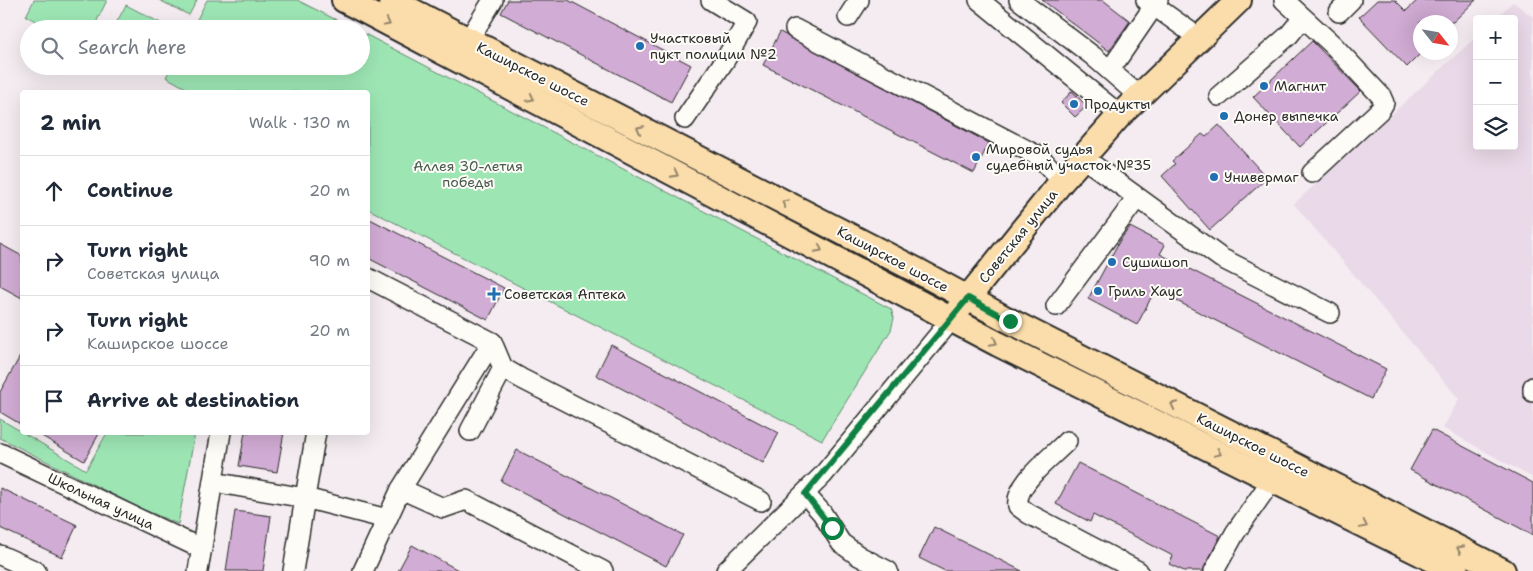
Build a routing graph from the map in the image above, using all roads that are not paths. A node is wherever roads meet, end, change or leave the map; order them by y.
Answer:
1 (344, 0) edge
2 (391, 0) edge
3 (493, 0) edge
4 (711, 0) edge
5 (859, 0) edge
6 (1019, 0) edge
7 (1239, 0) edge
8 (1284, 0) edge
9 (1153, 2) edge
10 (990, 3) edge
11 (848, 17) dead end
12 (1302, 19) junction
13 (796, 29) dead end
14 (1199, 38) junction
15 (468, 41) junction
16 (1110, 70) junction
17 (1139, 96) junction
18 (1219, 96) dead end
19 (1120, 115) junction
20 (685, 119) dead end
21 (1082, 157) junction
22 (1312, 174) dead end
23 (1062, 181) junction
24 (1137, 198) junction
25 (370, 279) edge
26 (968, 298) junction
27 (1056, 306) dead end
28 (1330, 313) dead end
29 (951, 320) junction
30 (492, 342) junction
31 (503, 368) junction
32 (1533, 387) edge
33 (1533, 392) edge
34 (470, 431) dead end
35 (221, 435) edge
36 (316, 435) edge
37 (1067, 441) dead end
38 (0, 453) edge
39 (1272, 480) junction
40 (213, 482) junction
41 (401, 489) junction
42 (805, 494) junction
43 (305, 498) junction
44 (761, 501) dead end
45 (387, 519) junction
46 (202, 549) junction
47 (0, 554) edge
48 (36, 571) edge
49 (198, 571) edge
50 (293, 571) edge
51 (363, 571) edge
52 (603, 571) edge
53 (726, 571) edge
54 (888, 571) edge
55 (1138, 571) edge
56 (1214, 571) edge
57 (1456, 571) edge
58 (1503, 571) edge

1 -> 29 main road, Каширское шоссе
2 - 15 main road, Каширское шоссе
3 - 15 street
4 - 20 street
5 - 11 street
6 - 16 street
7 - 14 main road, Советская улица
8 - 12 street
9 - 14 street
9 - 16 street
10 - 19 street
12 - 18 street
12 - 22 street
13 - 23 street
14 - 17 main road, Советская улица
26 -> 15 main road, Каширское шоссе
16 - 17 street
17 - 19 main road, Советская улица
19 - 21 main road, Советская улица
21 - 23 main road, Советская улица
21 - 24 street
23 - 26 main road, Советская улица
24 - 27 street
24 - 28 street
25 - 30 street
26 - 29 main road, Советская улица
58 -> 26 main road, Каширское шоссе
29 -> 39 main road, Каширское шоссе
29 - 42 street, Советская улица
30 - 31 street
30 - 41 street
31 - 34 street
31 - 44 street
32 - 33 street
35 - 40 street
36 - 43 street
37 - 55 street
38 - 46 street, Школьная улица
39 - 56 street
39 -> 57 main road, Каширское шоссе
40 - 43 street
40 - 46 street
41 - 45 street
41 - 52 street
42 - 53 street, Советская улица
42 - 54 street
43 - 45 street
43 - 50 street
45 - 51 street
46 - 49 street
47 - 48 street

